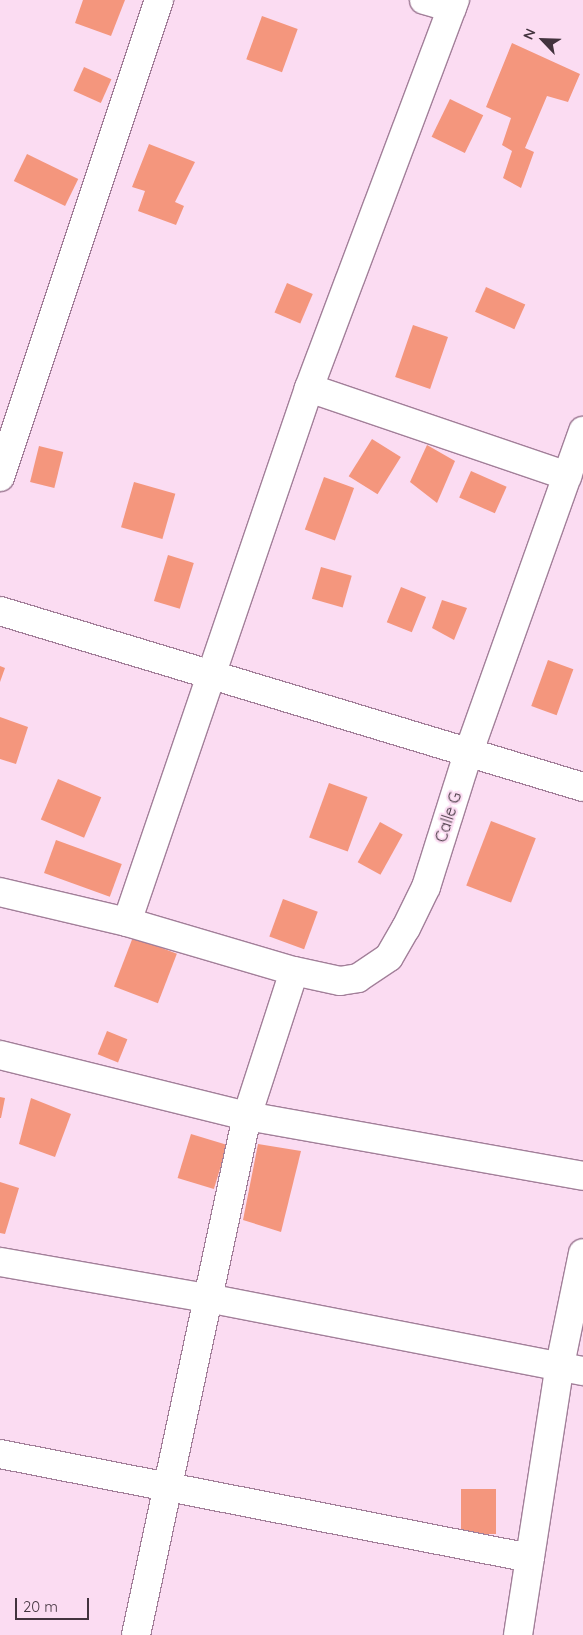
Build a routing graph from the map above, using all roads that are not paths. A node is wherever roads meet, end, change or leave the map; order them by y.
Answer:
1 (159, 0) edge
2 (424, 0) edge
3 (453, 4) edge
4 (310, 388) junction
5 (583, 431) edge
6 (567, 476) junction
7 (0, 477) edge
8 (0, 611) edge
9 (210, 676) junction
10 (468, 754) junction
11 (583, 787) edge
12 (0, 892) edge
13 (127, 922) junction
14 (294, 971) junction
15 (0, 1055) edge
16 (247, 1116) junction
17 (583, 1176) edge
18 (583, 1253) edge
19 (0, 1262) edge
20 (207, 1298) junction
21 (572, 1368) edge
22 (0, 1454) edge
23 (167, 1487) junction
24 (530, 1558) junction
25 (136, 1635) edge
26 (518, 1635) edge

1 - 7 street
2 - 3 street
3 - 4 street
4 - 6 street
4 - 9 street
5 - 6 street, Calle G
6 - 10 street, Calle G
8 - 9 street
9 - 10 street
9 - 13 street
10 - 11 street
10 - 14 street, Calle G
12 - 13 street, Calle G
13 - 14 street, Calle G
14 - 16 street
15 - 16 street
16 - 17 street
16 - 20 street
18 - 21 street
19 - 20 street
20 - 21 street
20 - 23 street
21 - 24 street
22 - 23 street
23 - 24 street
23 - 25 street
24 - 26 street

